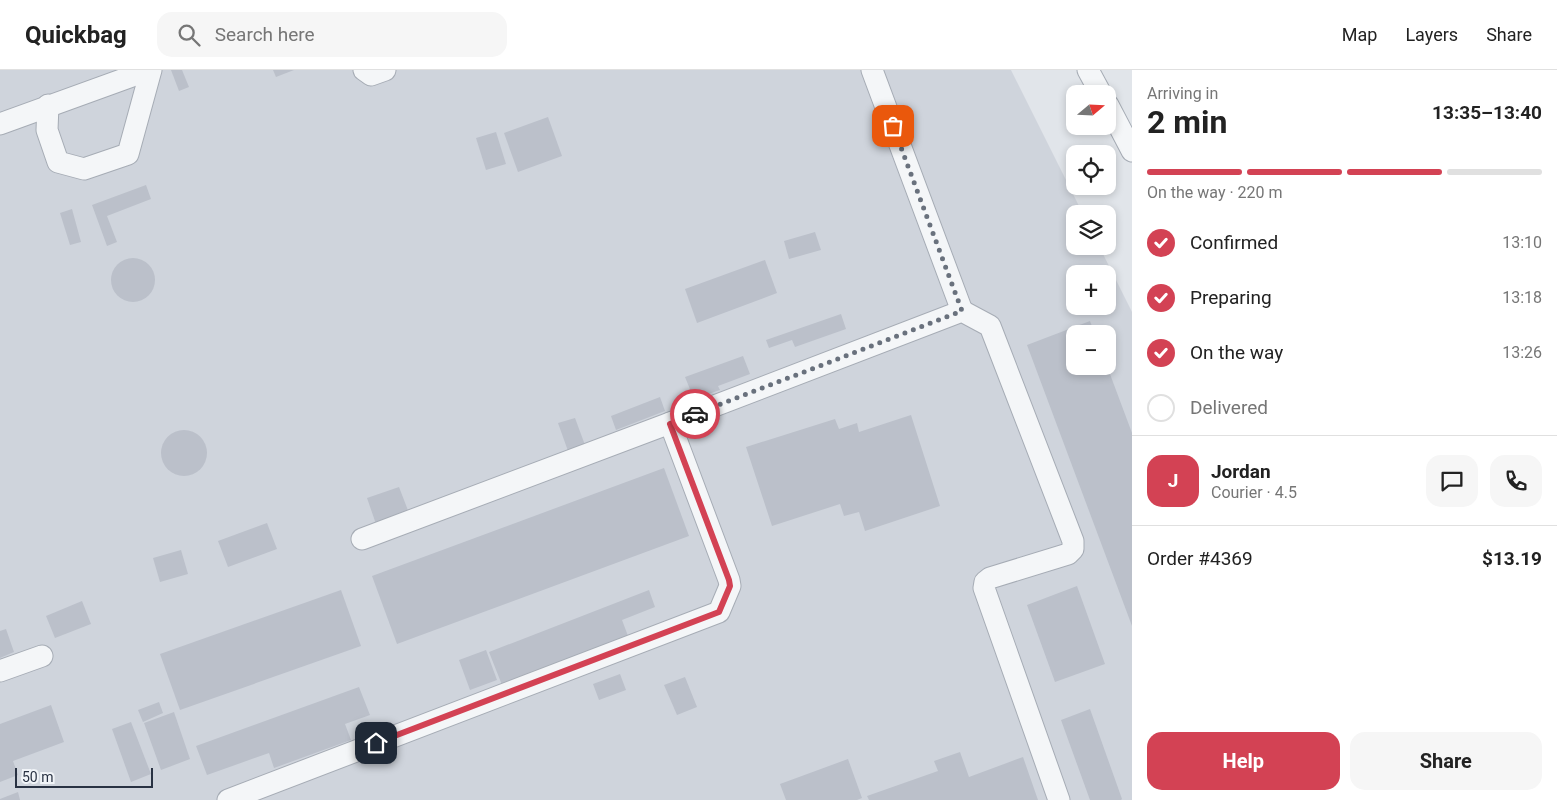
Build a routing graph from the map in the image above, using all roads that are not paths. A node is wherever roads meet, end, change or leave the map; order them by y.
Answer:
1 (150, 70) edge
2 (364, 70) edge
3 (385, 70) edge
4 (872, 70) edge
5 (1088, 70) edge
6 (1096, 85) edge
7 (48, 105) junction
8 (1116, 120) edge
9 (0, 124) edge
10 (1132, 151) edge
11 (962, 311) junction
12 (670, 424) junction
13 (362, 539) dead end
14 (42, 656) dead end
15 (0, 671) edge
16 (251, 796) edge
17 (228, 800) edge
18 (1058, 800) edge

1 - 7 street
1 - 7 street
2 - 3 street
4 - 11 street
5 - 6 street
7 - 9 street
8 - 10 street
11 - 12 street
11 - 18 street
12 - 13 street
12 - 16 street
14 - 15 street
16 - 17 street

